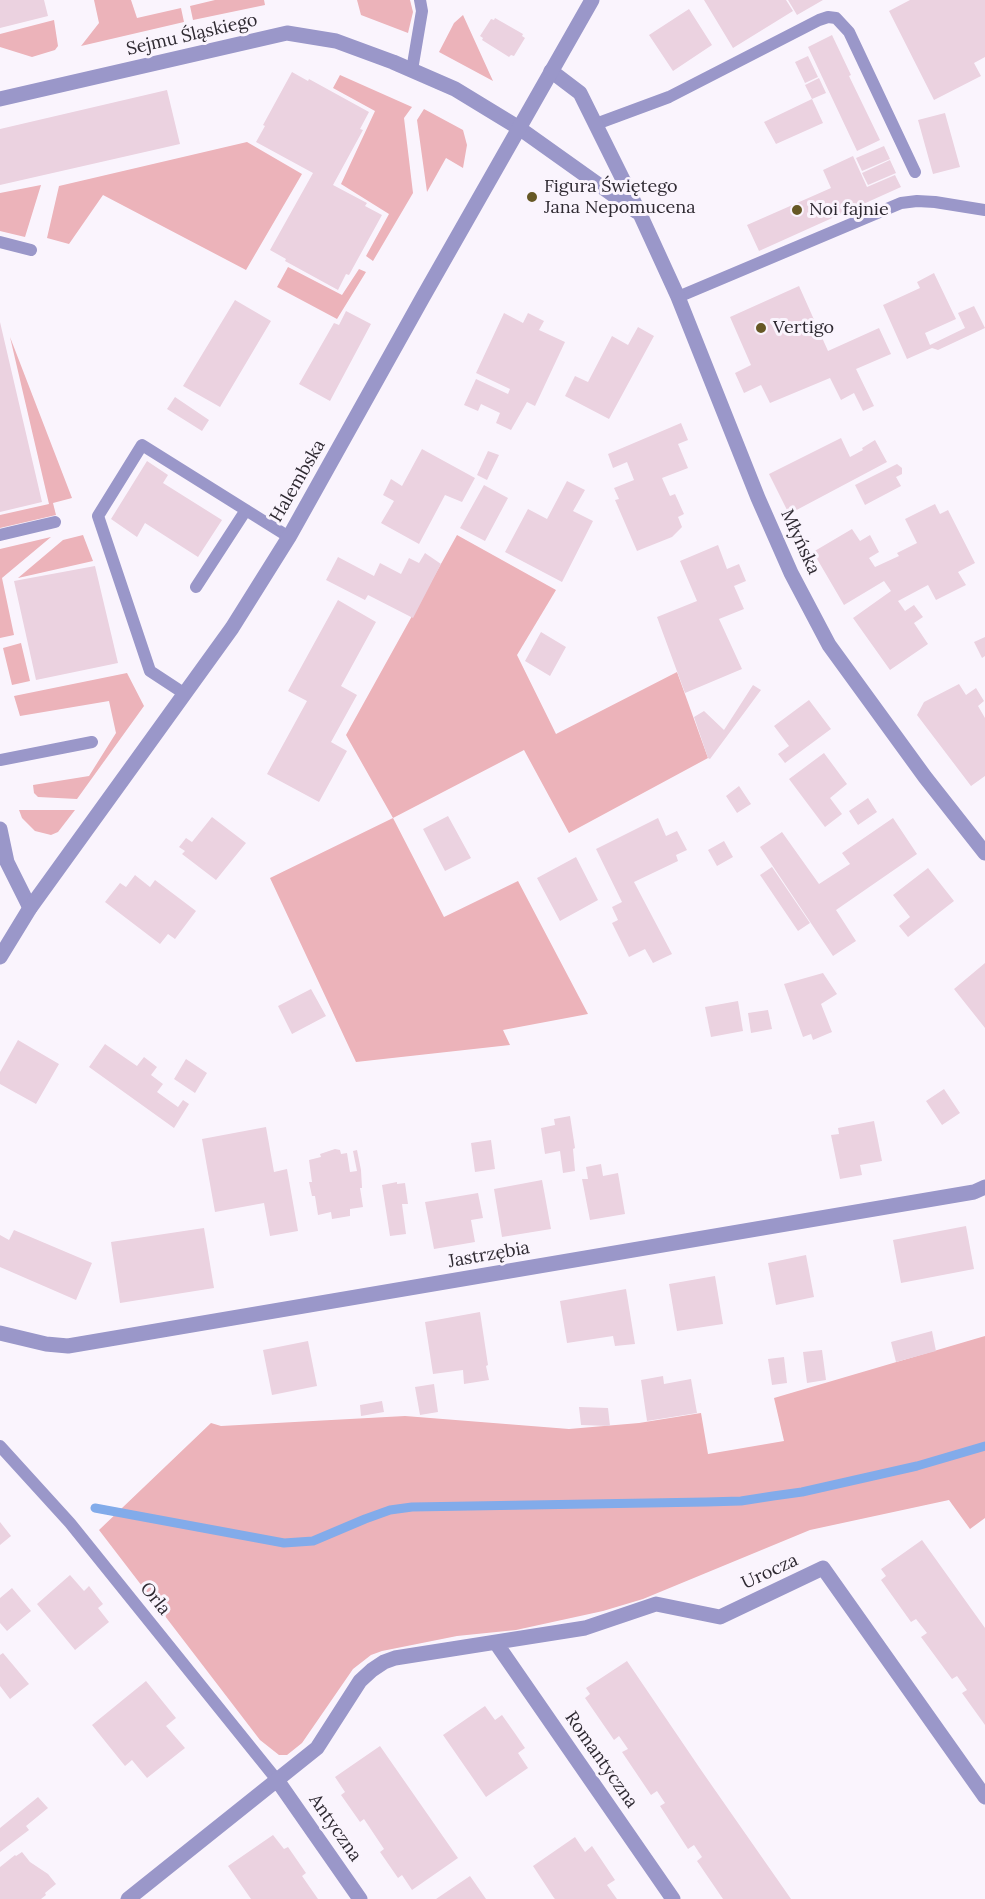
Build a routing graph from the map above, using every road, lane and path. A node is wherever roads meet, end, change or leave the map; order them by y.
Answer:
1 (420, 0) edge
2 (592, 0) edge
3 (411, 70) junction
4 (551, 71) junction
5 (0, 99) edge
6 (596, 124) junction
7 (519, 128) junction
8 (915, 172) dead end
9 (985, 210) edge
10 (640, 214) junction
11 (0, 242) edge
12 (31, 250) dead end
13 (678, 297) junction
14 (246, 510) junction
15 (55, 522) dead end
16 (0, 535) edge
17 (289, 537) junction
18 (196, 587) dead end
19 (185, 694) junction
20 (92, 742) dead end
21 (0, 760) edge
22 (0, 829) edge
23 (985, 853) edge
24 (30, 908) junction
25 (0, 957) edge
26 (985, 1187) edge
27 (0, 1332) edge
28 (0, 1446) edge
29 (496, 1643) junction
30 (277, 1780) junction
31 (985, 1797) edge
32 (128, 1899) edge
33 (360, 1899) edge
34 (673, 1899) edge

1 - 3 lane
2 - 4 street, Halembska
3 - 5 street, Sejmu Śląskiego
3 - 7 street, Sejmu Śląskiego
4 - 6 street, Młyńska
4 - 7 street, Halembska
6 - 8 lane
6 - 10 street, Młyńska
7 - 10 street, Młyńska
7 - 17 street, Halembska
9 - 13 lane
10 - 13 street, Młyńska
11 - 12 lane
13 - 23 street, Młyńska
14 - 17 lane
14 - 18 lane
14 - 19 lane
15 - 16 lane
17 - 19 street, Halembska
19 - 24 street, Halembska
20 - 21 lane
22 - 24 street
24 - 25 street, Halembska
26 - 27 street, Jastrzębia
28 - 30 lane, Orla
29 - 30 street
29 - 31 street, Urocza
29 - 34 street, Romantyczna
30 - 32 street
30 - 33 street, Antyczna

